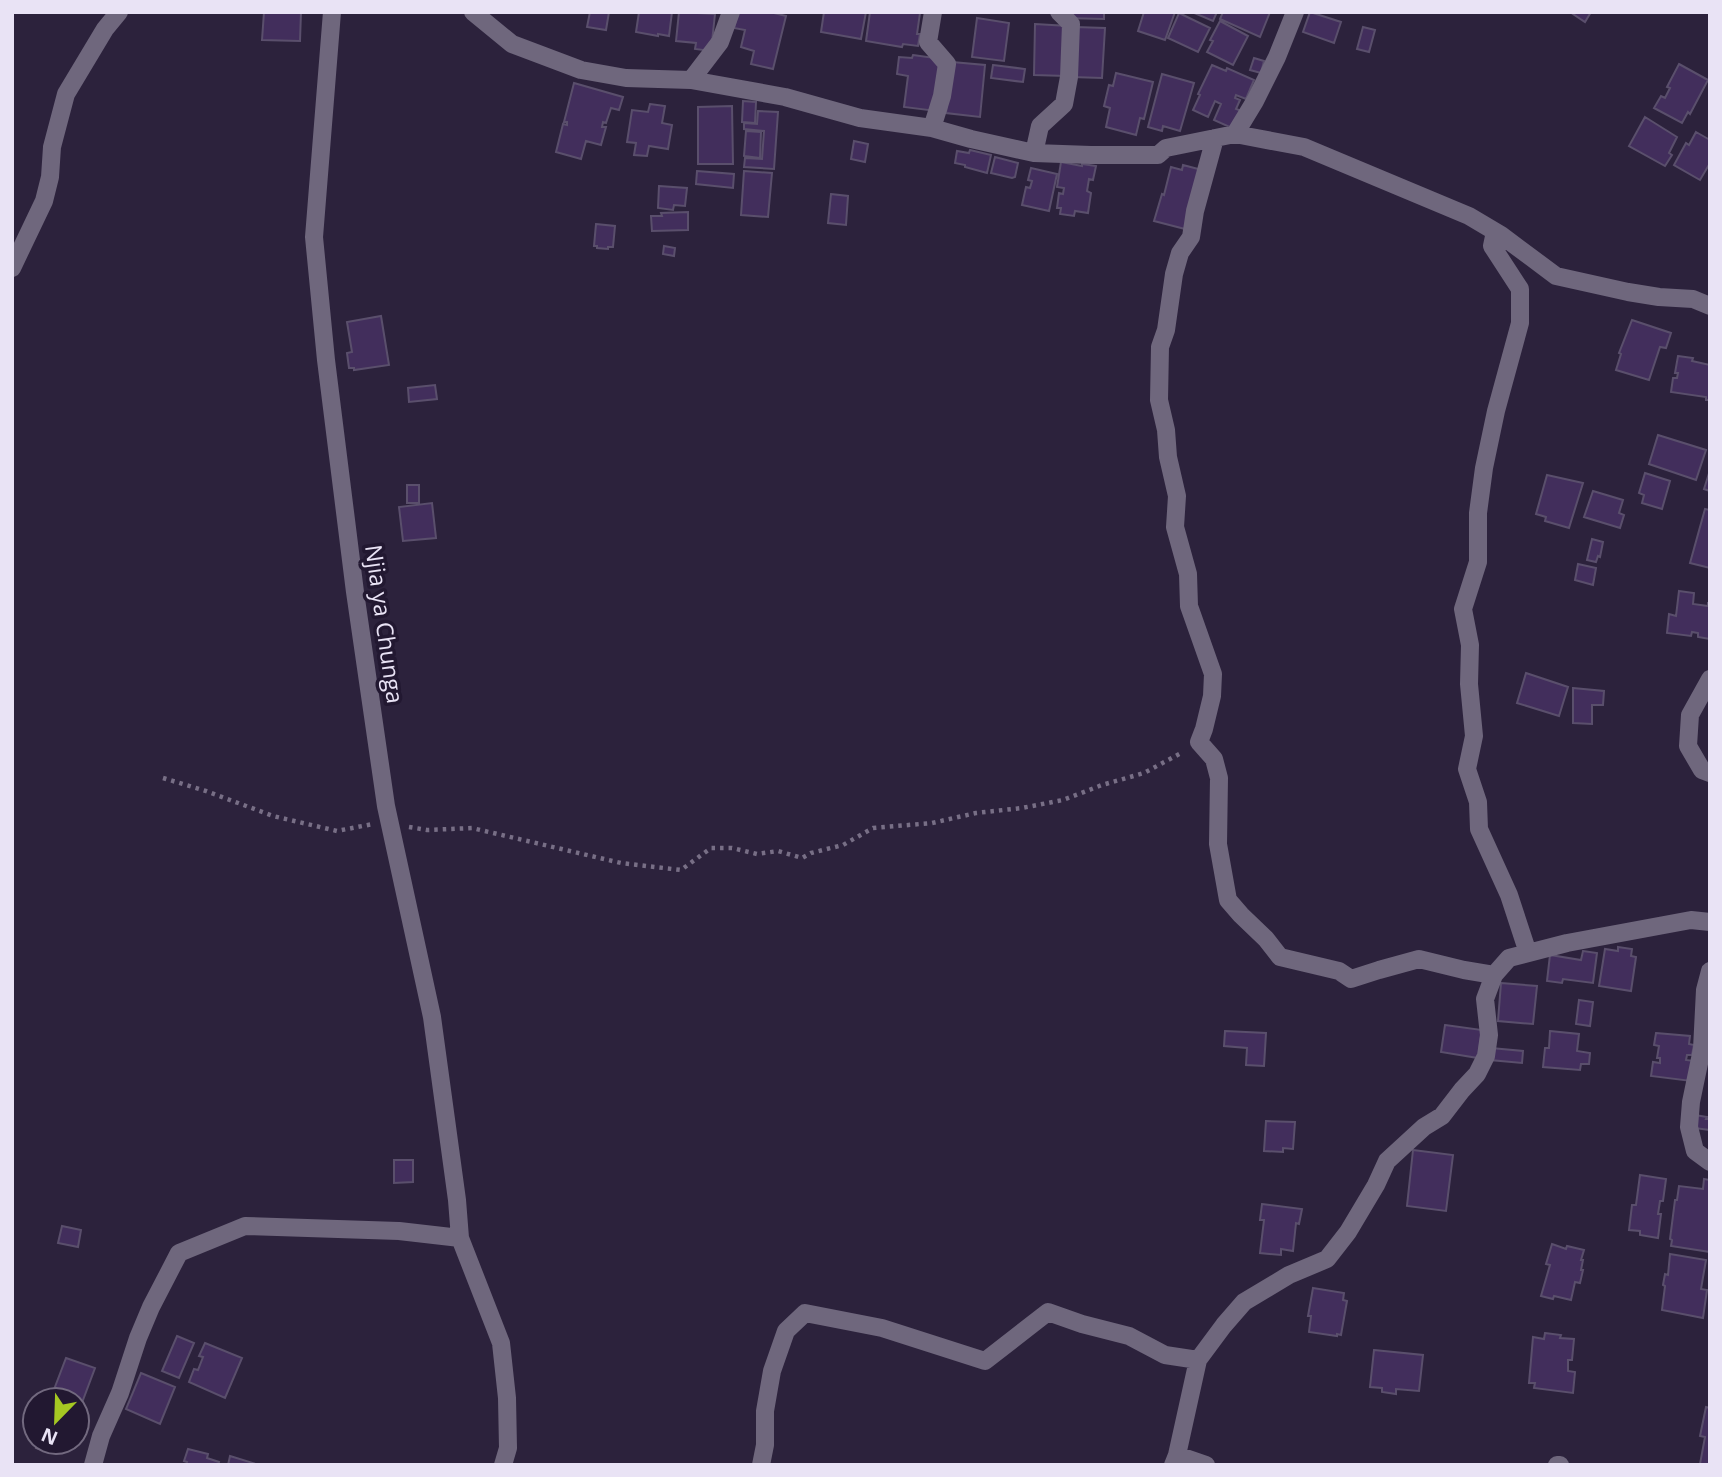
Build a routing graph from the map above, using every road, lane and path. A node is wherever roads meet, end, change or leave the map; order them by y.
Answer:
1 (119, 12) edge
2 (332, 12) edge
3 (473, 12) edge
4 (731, 12) edge
5 (933, 12) edge
6 (1059, 12) edge
7 (1296, 12) edge
8 (691, 80) junction
9 (932, 128) junction
10 (1235, 134) junction
11 (1215, 138) junction
12 (1034, 153) junction
13 (1495, 232) junction
14 (12, 268) edge
15 (1710, 306) edge
16 (1710, 680) edge
17 (1199, 742) junction
18 (1710, 773) edge
19 (163, 778) dead end
20 (390, 825) junction
21 (1710, 922) edge
22 (1528, 953) junction
23 (1710, 971) edge
24 (1494, 975) junction
25 (1710, 1162) edge
26 (460, 1238) junction
27 (1198, 1360) junction
28 (1175, 1460) edge
29 (93, 1465) edge
30 (503, 1465) edge
31 (761, 1465) edge
32 (1206, 1465) edge

1 - 14 street
2 - 20 street, Njia ya Chunga
3 - 8 street
4 - 8 street
5 - 9 street
6 - 12 street
7 - 10 street
8 - 9 street
9 - 12 street
10 - 11 street
10 - 13 street
11 - 12 street
11 - 17 street
13 - 15 street
13 - 22 street
16 - 18 street
17 - 20 path
17 - 24 street
19 - 20 path
20 - 26 street, Njia ya Chunga
21 - 22 street
22 - 24 street
23 - 25 street
24 - 27 street
26 - 29 street
26 - 30 street, Njia ya Chunga
27 - 28 street
27 - 31 street
28 - 32 street

